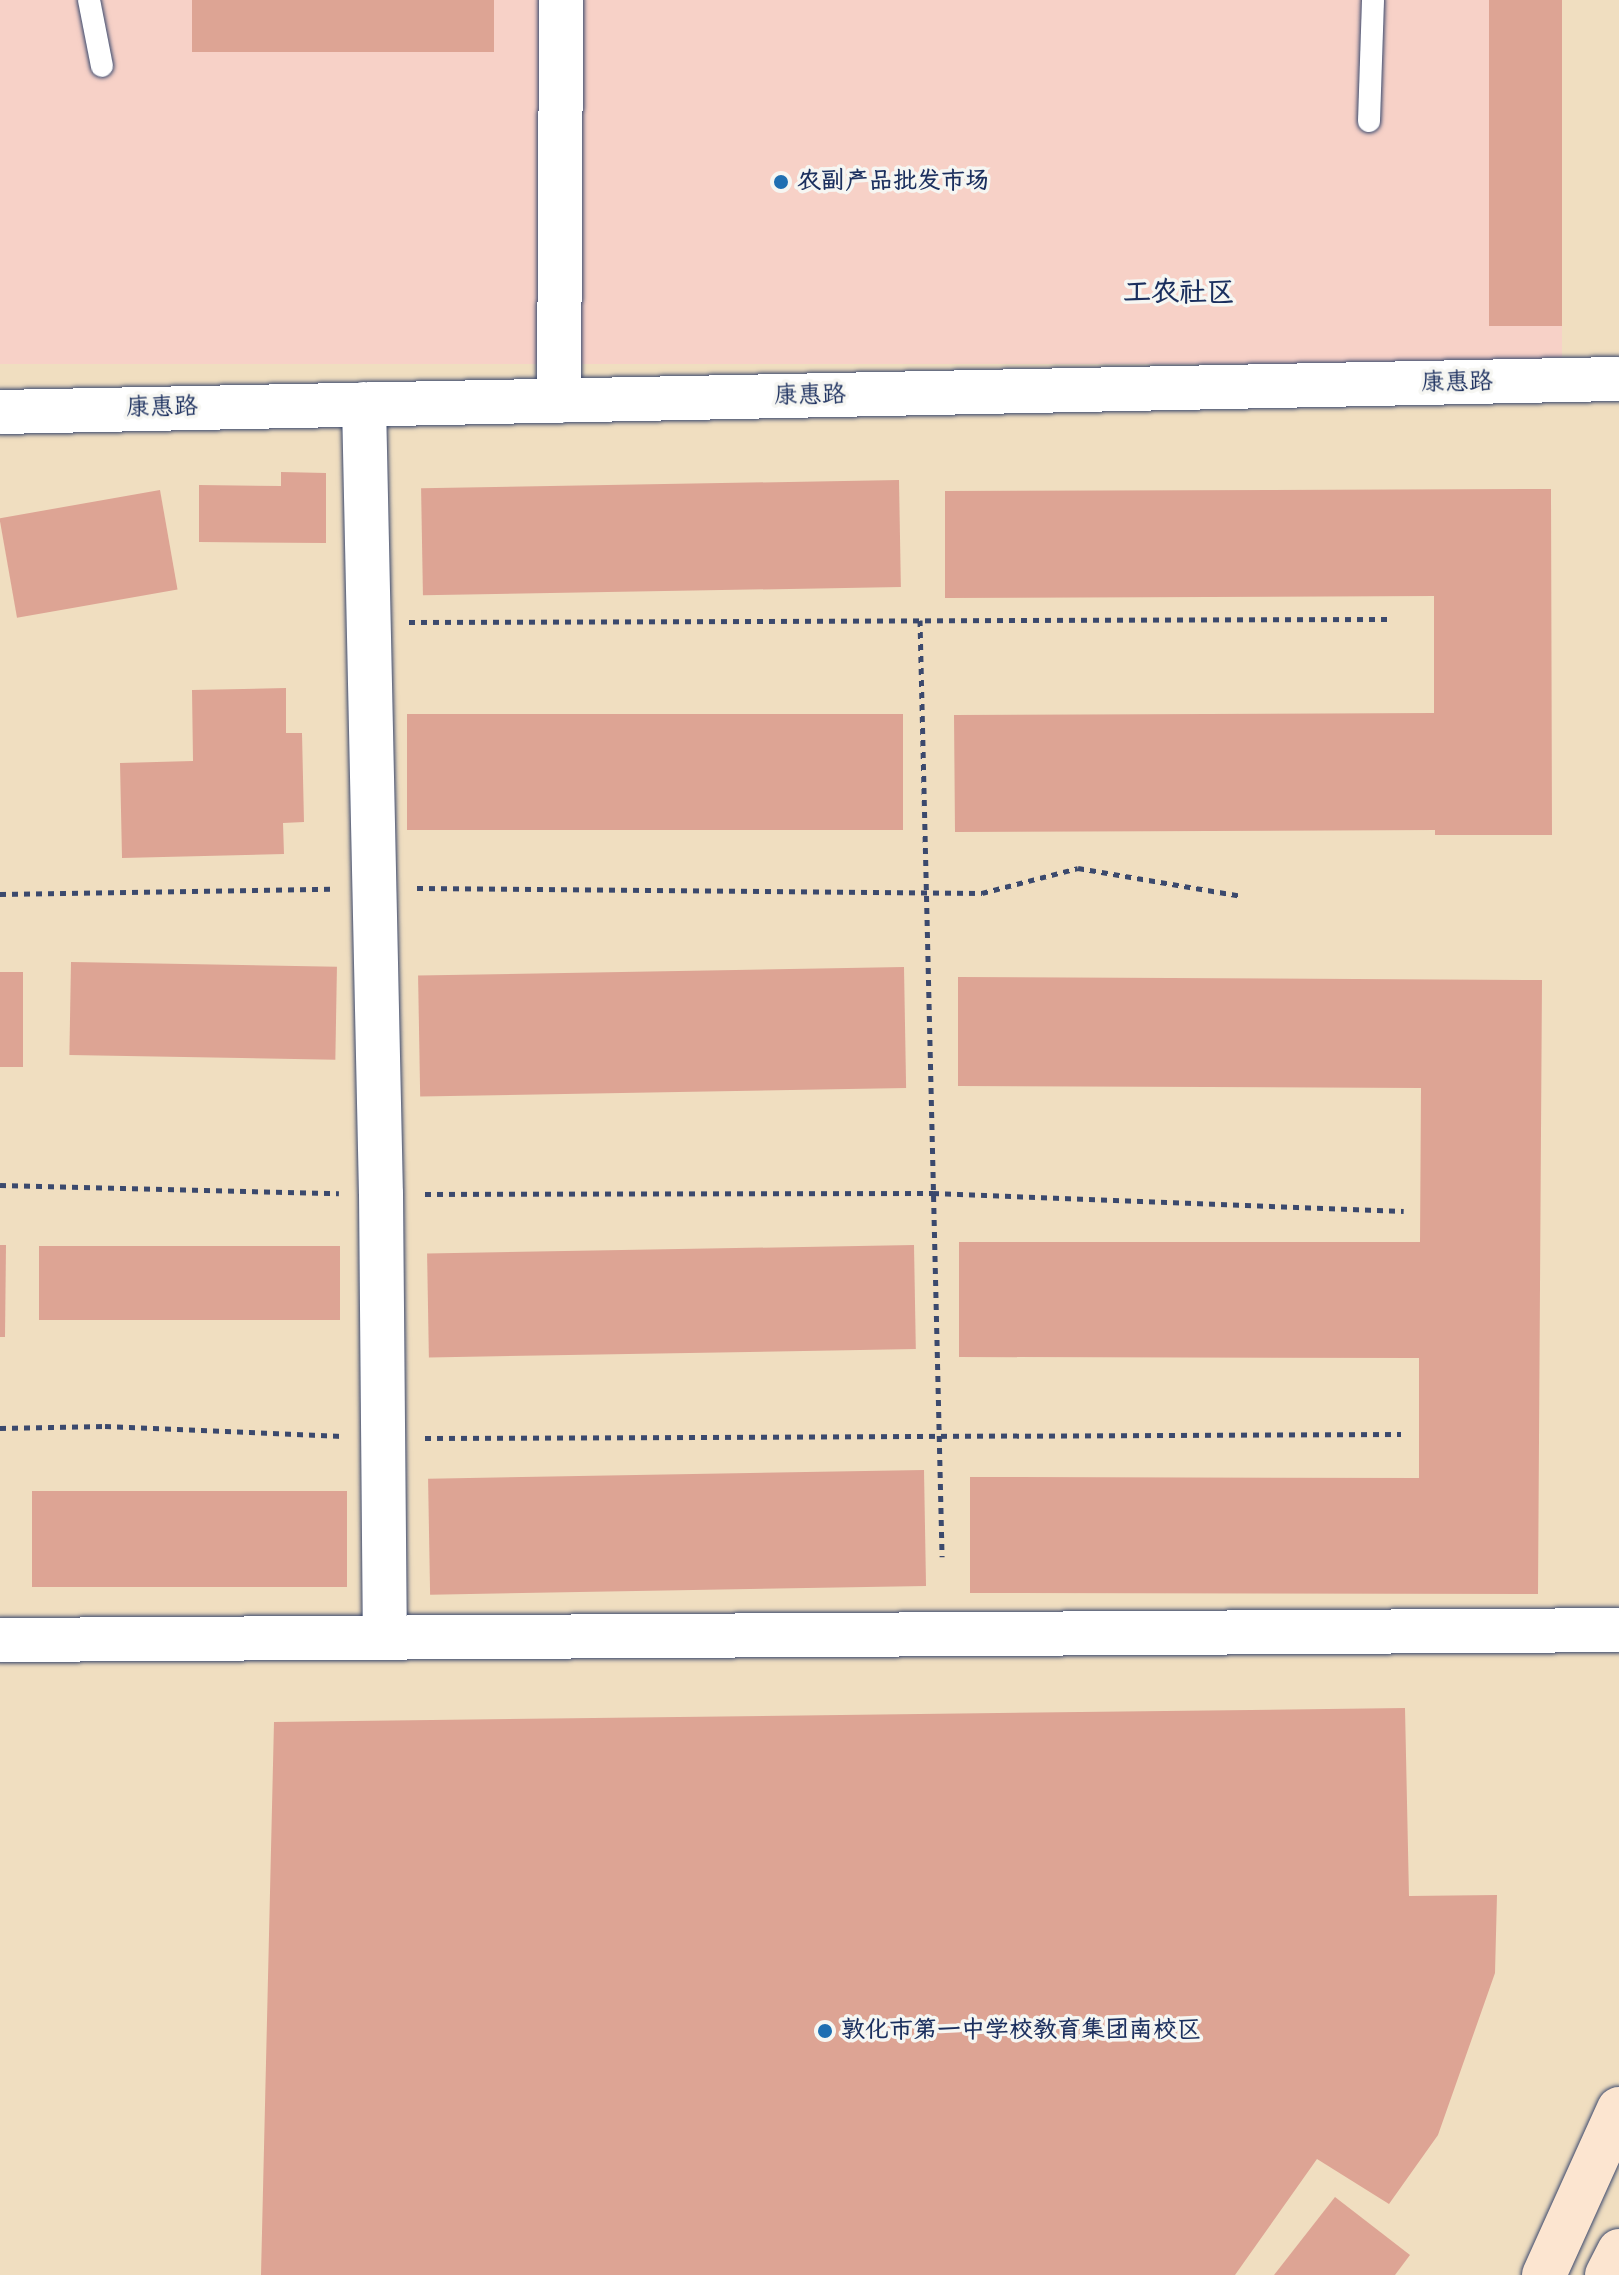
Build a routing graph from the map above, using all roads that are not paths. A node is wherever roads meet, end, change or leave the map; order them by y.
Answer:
1 (89, 0) edge
2 (561, 0) edge
3 (1373, 0) edge
4 (102, 66) dead end
5 (1369, 121) dead end
6 (1619, 379) edge
7 (559, 401) junction
8 (364, 404) junction
9 (0, 412) edge
10 (1619, 1630) edge
11 (385, 1638) junction
12 (0, 1640) edge
13 (1619, 2109) edge
14 (1619, 2251) edge
15 (1544, 2275) edge
16 (1607, 2275) edge

1 - 4 lane
2 - 7 street
3 - 5 lane
6 - 7 street, 康惠路
7 - 8 street, 康惠路
8 - 9 street, 康惠路
8 - 11 street
10 - 11 street
11 - 12 street
13 - 15 main road
14 - 16 main road

